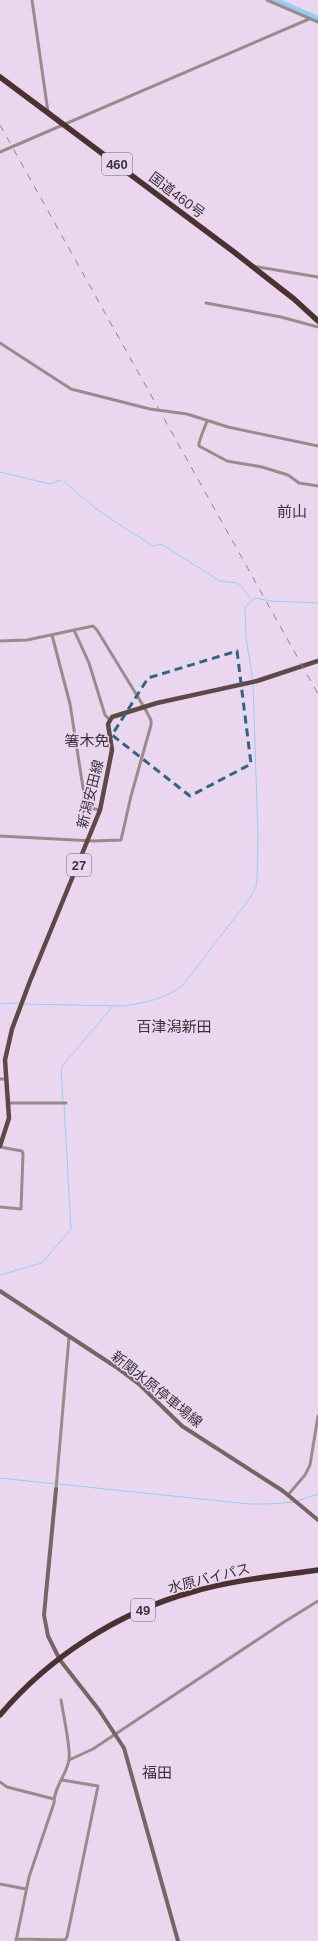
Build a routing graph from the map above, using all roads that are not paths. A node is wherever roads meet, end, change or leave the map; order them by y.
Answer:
1 (32, 0) edge
2 (267, 0) edge
3 (309, 19) junction
4 (318, 22) edge
5 (0, 77) edge
6 (48, 112) junction
7 (63, 124) junction
8 (0, 151) edge
9 (252, 266) junction
10 (318, 277) edge
11 (206, 303) dead end
12 (318, 321) edge
13 (318, 327) edge
14 (0, 344) edge
15 (207, 421) junction
16 (318, 446) edge
17 (318, 486) edge
18 (74, 630) junction
19 (52, 635) junction
20 (0, 641) edge
21 (318, 661) edge
22 (144, 708) junction
23 (110, 720) junction
24 (100, 810) junction
25 (0, 836) edge
26 (89, 840) junction
27 (3, 1079) edge
28 (8, 1103) junction
29 (64, 1103) dead end
30 (0, 1147) edge
31 (0, 1207) edge
32 (0, 1290) edge
33 (69, 1337) junction
34 (318, 1416) edge
35 (56, 1489) joint
36 (288, 1495) junction
37 (318, 1520) edge
38 (318, 1570) edge
39 (318, 1601) edge
40 (60, 1660) junction
41 (61, 1700) dead end
42 (0, 1715) edge
43 (116, 1734) junction
44 (69, 1760) junction
45 (62, 1780) junction
46 (0, 1782) edge
47 (54, 1799) junction
48 (0, 1884) edge
49 (26, 1889) junction
50 (16, 1940) edge
51 (45, 1940) edge
52 (178, 1941) edge

1 - 6 street
2 - 3 street
3 - 4 street
3 - 7 street
5 - 6 highway, 国道460号 / 460
6 - 7 highway, 国道460号 / 460
7 - 8 street
7 - 9 highway, 国道460号 / 460
9 - 10 street
9 - 12 highway, 国道460号 / 460
11 - 13 street
14 - 15 street
15 - 16 street
15 - 17 street
18 - 19 street
18 - 22 street
18 - 23 street
19 - 20 street
19 - 24 street
21 - 22 main road
22 - 23 main road
22 - 26 street
23 - 24 main road, 新潟安田線 / 27
24 - 26 main road, 新潟安田線 / 27
25 - 26 street
26 - 27 main road, 新潟安田線 / 27
27 - 28 main road, 新潟安田線 / 27
28 - 29 street
28 - 30 main road, 新潟安田線 / 27
30 - 31 street
32 - 33 street, 新関水原停車場線
33 - 35 street
33 - 36 street, 新関水原停車場線
34 - 36 street
35 - 40 street
36 - 37 street, 新関水原停車場線
38 - 40 highway, 水原バイパス / 49
39 - 43 street
40 - 42 highway, 水原バイパス / 49
40 - 43 street
41 - 44 street
43 - 44 street
43 - 52 street
44 - 45 street
45 - 47 street
45 - 51 street
46 - 47 street
47 - 49 street
48 - 49 street
49 - 50 street
50 - 51 street

